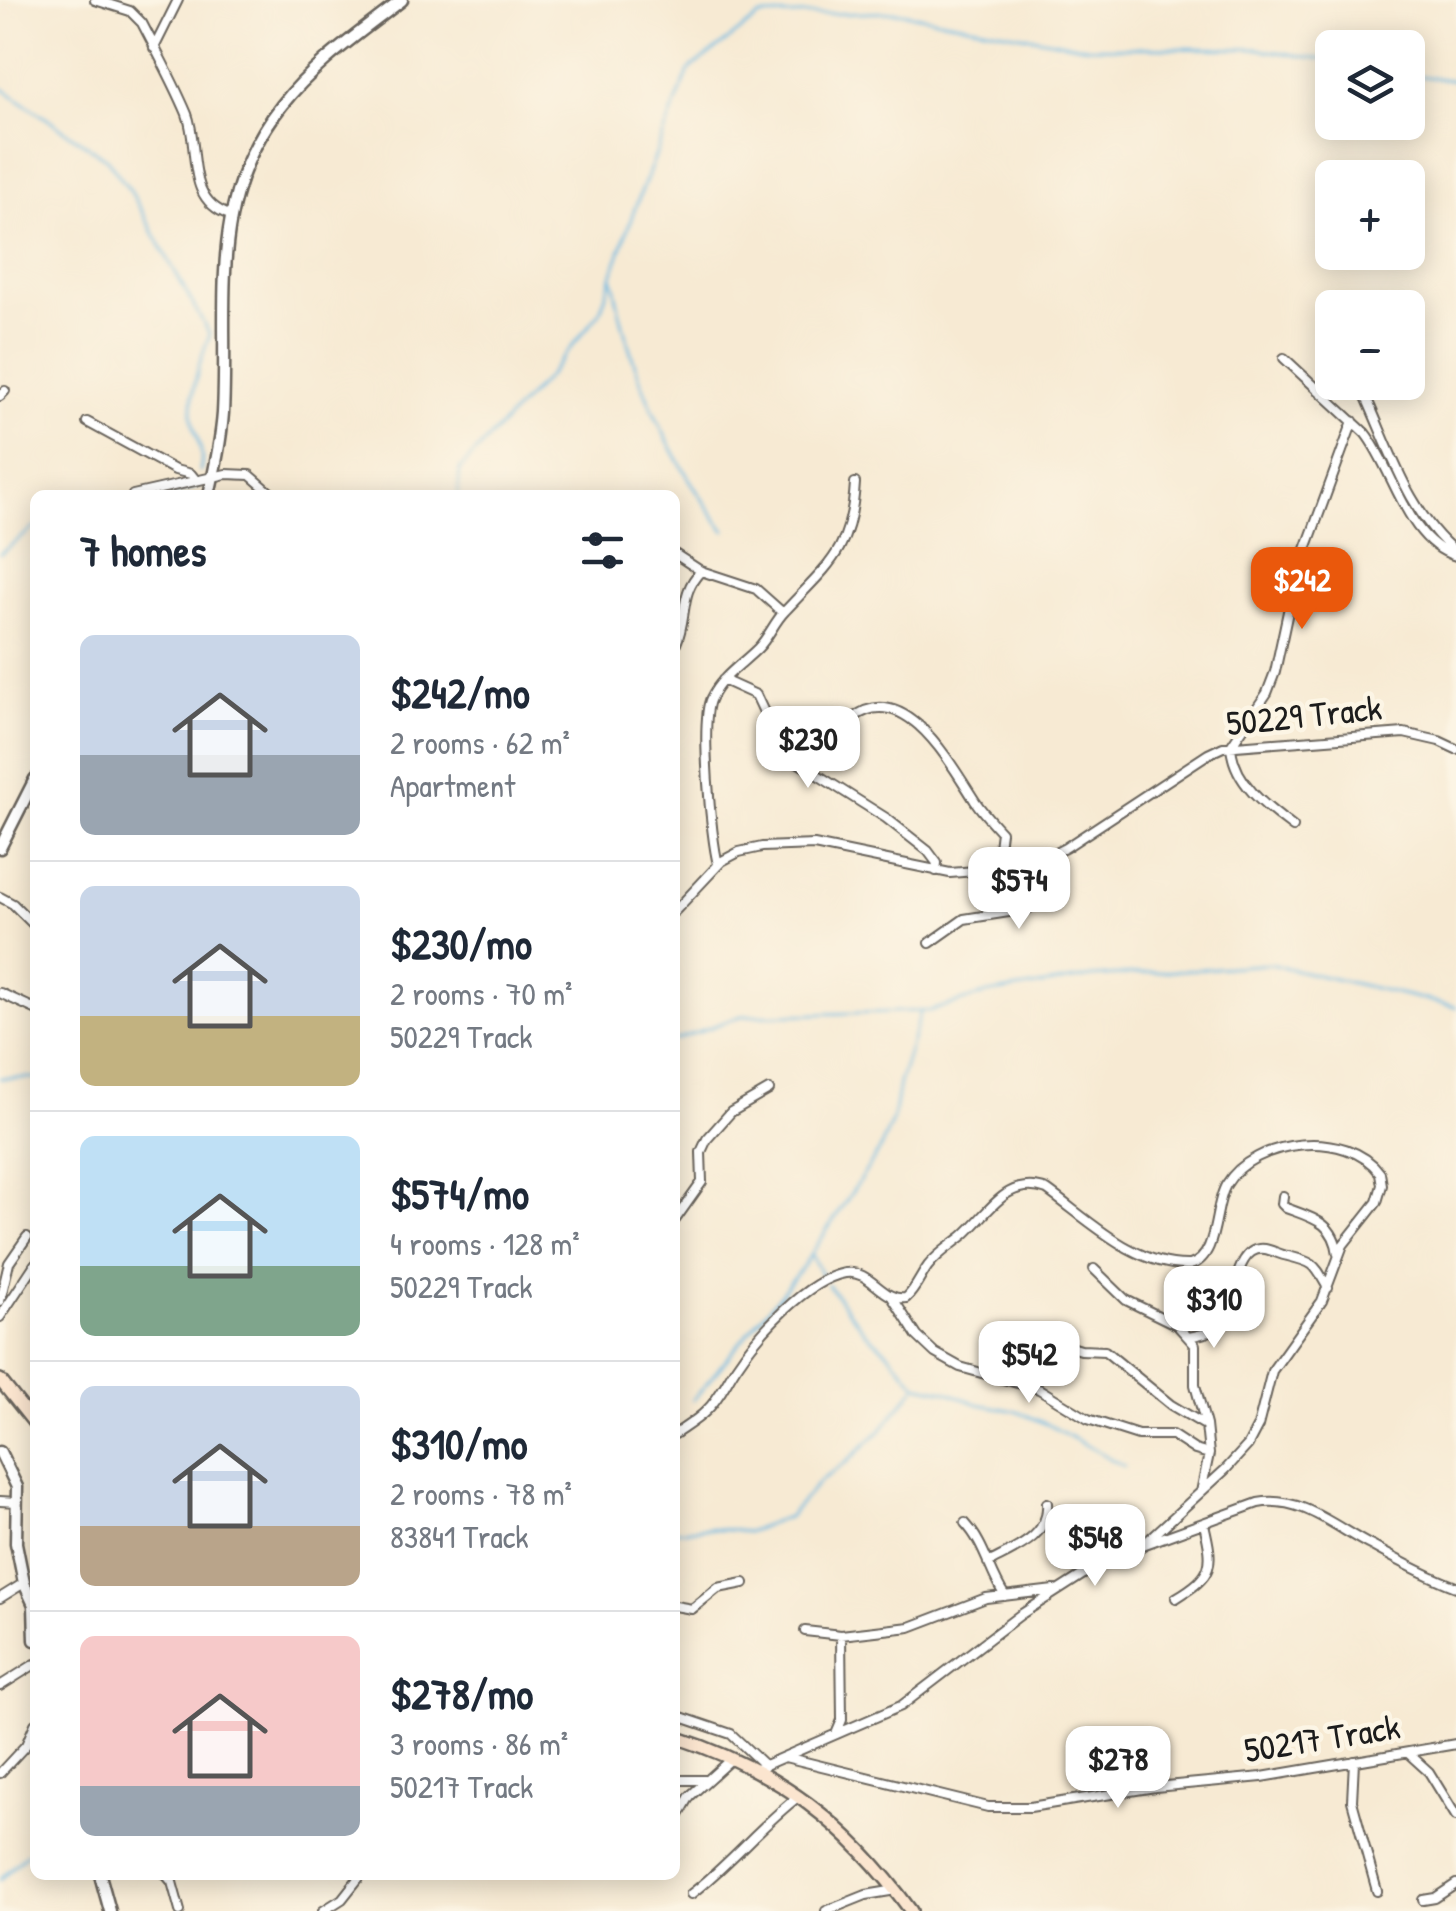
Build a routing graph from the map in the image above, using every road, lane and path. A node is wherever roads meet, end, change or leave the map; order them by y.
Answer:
1 (95, 0) edge
2 (178, 0) edge
3 (402, 0) edge
4 (154, 48) junction
5 (230, 215) junction
6 (1284, 358) dead end
7 (1367, 400) edge
8 (1353, 421) junction
9 (87, 422) dead end
10 (214, 476) junction
11 (196, 479) junction
12 (855, 482) dead end
13 (153, 490) edge
14 (210, 490) edge
15 (266, 490) edge
16 (1456, 554) edge
17 (680, 557) edge
18 (700, 570) junction
19 (782, 613) junction
20 (680, 635) edge
21 (723, 680) junction
22 (854, 718) dead end
23 (1232, 746) junction
24 (1456, 749) edge
25 (30, 789) edge
26 (1293, 827) dead end
27 (0, 848) edge
28 (718, 864) junction
29 (1028, 867) junction
30 (936, 871) junction
31 (996, 871) junction
32 (0, 897) edge
33 (680, 905) edge
34 (30, 921) edge
35 (930, 943) dead end
36 (0, 993) edge
37 (30, 1007) edge
38 (769, 1090) dead end
39 (1283, 1196) dead end
40 (680, 1213) edge
41 (26, 1237) dead end
42 (1338, 1254) junction
43 (1094, 1269) dead end
44 (30, 1272) edge
45 (1328, 1288) junction
46 (892, 1297) junction
47 (0, 1301) edge
48 (0, 1317) edge
49 (1032, 1334) dead end
50 (1189, 1337) junction
51 (0, 1380) edge
52 (30, 1418) edge
53 (1206, 1425) junction
54 (680, 1430) edge
55 (0, 1452) edge
56 (1209, 1454) junction
57 (1202, 1492) junction
58 (0, 1501) edge
59 (17, 1502) junction
60 (1047, 1503) dead end
61 (965, 1523) dead end
62 (1204, 1524) junction
63 (1142, 1546) junction
64 (988, 1562) junction
65 (24, 1582) junction
66 (744, 1583) dead end
67 (1456, 1587) edge
68 (1057, 1590) junction
69 (30, 1596) edge
70 (1006, 1596) junction
71 (0, 1598) edge
72 (1176, 1598) dead end
73 (680, 1607) edge
74 (806, 1631) dead end
75 (841, 1635) junction
76 (30, 1667) edge
77 (0, 1686) edge
78 (680, 1718) edge
79 (836, 1734) junction
80 (30, 1736) edge
81 (680, 1739) edge
82 (1456, 1744) edge
83 (1408, 1753) junction
84 (785, 1756) junction
85 (732, 1757) junction
86 (1354, 1761) junction
87 (760, 1767) junction
88 (0, 1774) edge
89 (680, 1780) edge
90 (706, 1780) junction
91 (799, 1796) junction
92 (680, 1813) edge
93 (1456, 1816) edge
94 (101, 1880) edge
95 (170, 1880) edge
96 (357, 1880) edge
97 (1456, 1884) edge
98 (896, 1890) junction
99 (1377, 1892) dead end
100 (691, 1894) dead end
101 (1423, 1900) dead end
102 (110, 1911) edge
103 (180, 1911) edge
104 (323, 1911) edge
105 (826, 1911) edge
106 (912, 1911) edge

1 - 4 street
2 - 4 street
3 - 5 street
4 - 5 street
5 - 10 street
6 - 8 street
7 - 16 street
8 - 16 street
8 - 23 street
9 - 11 street
10 - 11 street
10 - 14 street
10 - 15 street
11 - 13 street
12 - 19 street
17 - 18 street
18 - 19 street
18 - 20 street
19 - 21 street
21 - 28 street
21 - 30 street
22 - 31 street
23 - 24 street, 50229 Track
23 - 26 street
23 - 29 street, 50229 Track
25 - 27 street
28 - 30 street, 50229 Track
28 - 33 street, 50229 Track
29 - 31 street, 50229 Track
29 - 35 street
30 - 31 street, 50229 Track
32 - 34 street
36 - 37 street
38 - 40 street
39 - 42 street
41 - 47 street
42 - 45 street
42 - 46 street
43 - 50 street
44 - 48 street
45 - 50 street
45 - 57 street
46 - 54 street
46 - 56 street
49 - 53 street
50 - 53 street
51 - 52 main road
53 - 56 street
55 - 59 street
56 - 57 street
57 - 63 street
58 - 59 street
59 - 65 street
60 - 64 street
61 - 64 street
62 - 63 street
62 - 67 street
62 - 72 street
63 - 68 street
64 - 70 street
65 - 69 street
65 - 71 street
66 - 73 street
68 - 70 street
68 - 79 street
70 - 75 street
74 - 75 street
75 - 79 street
76 - 77 street
78 - 87 street
79 - 84 street
80 - 88 street
81 - 85 main road
82 - 83 street, 50217 Track
83 - 86 street, 50217 Track
83 - 93 street
84 - 86 street, 50217 Track
84 - 87 street
85 - 87 main road
85 - 90 street
86 - 99 street
87 - 91 main road
89 - 90 street
90 - 92 street
91 - 98 main road
91 - 100 street
94 - 102 street
95 - 103 street
96 - 104 street
97 - 101 street
98 - 105 street
98 - 106 main road

